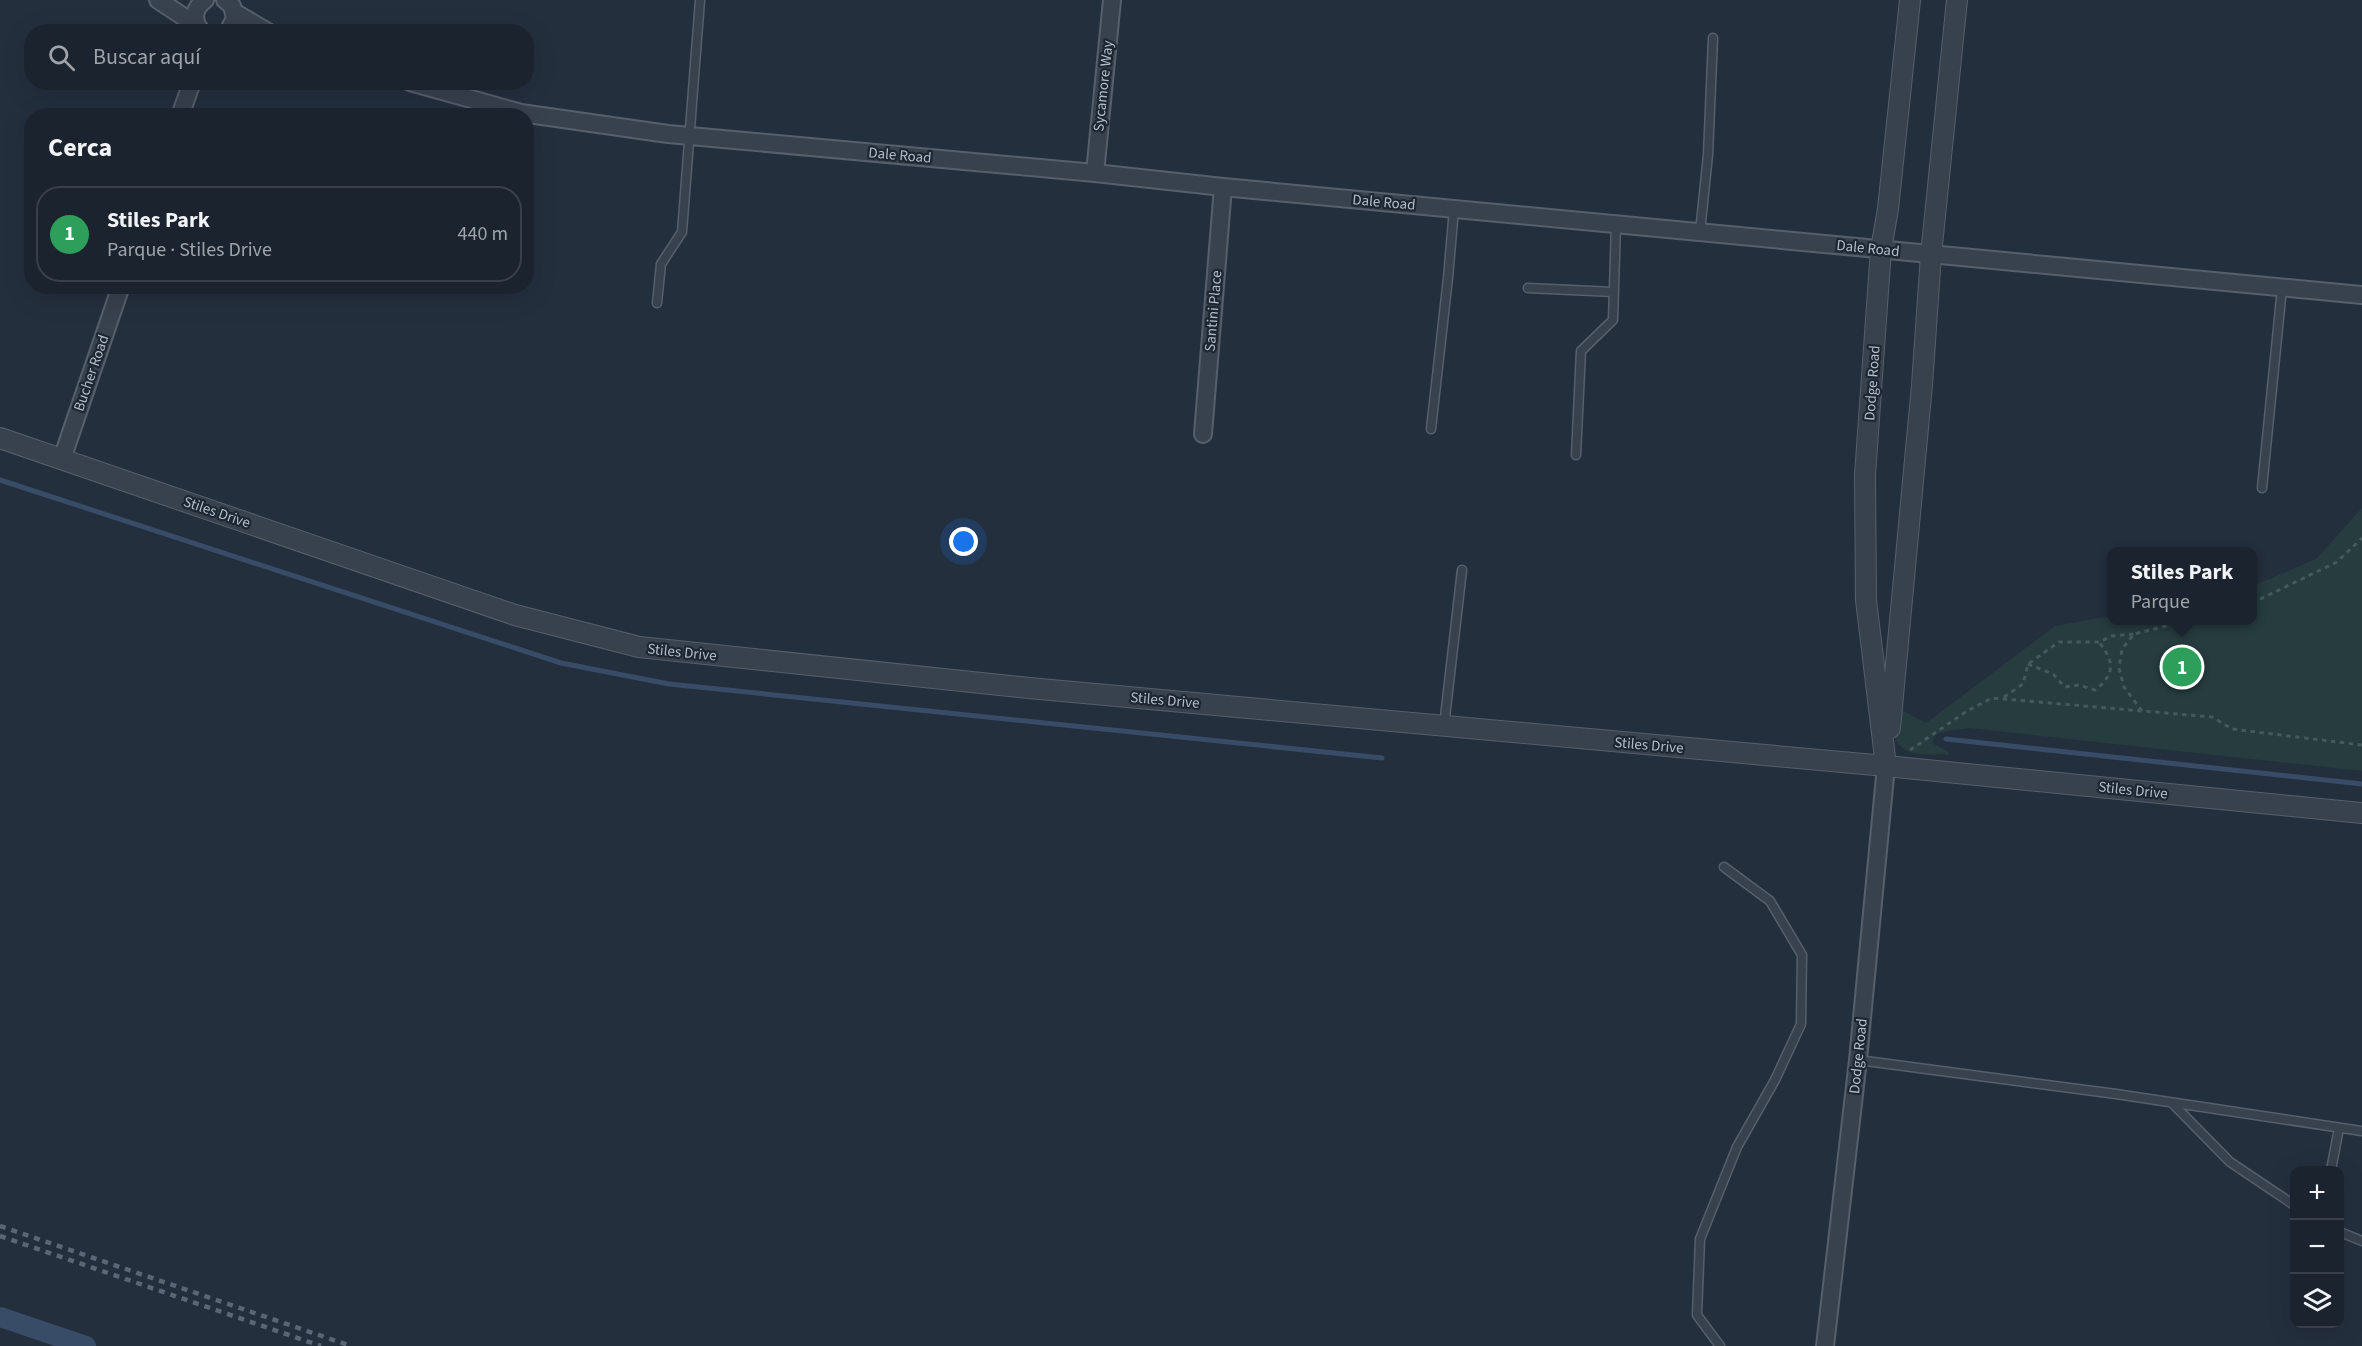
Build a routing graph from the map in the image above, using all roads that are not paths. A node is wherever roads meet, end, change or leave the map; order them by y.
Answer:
1 (158, 0) edge
2 (202, 0) edge
3 (700, 0) edge
4 (1112, 0) edge
5 (1910, 0) edge
6 (1957, 0) edge
7 (230, 6) edge
8 (193, 24) edge
9 (198, 24) edge
10 (233, 24) edge
11 (256, 24) edge
12 (1713, 38) dead end
13 (189, 90) edge
14 (439, 90) edge
15 (183, 108) edge
16 (505, 108) edge
17 (534, 114) edge
18 (691, 136) junction
19 (1095, 173) junction
20 (1223, 187) junction
21 (1454, 209) junction
22 (1616, 224) junction
23 (1700, 232) junction
24 (1881, 249) junction
25 (1931, 255) junction
26 (1528, 288) dead end
27 (2282, 288) junction
28 (1614, 292) junction
29 (118, 294) edge
30 (2362, 295) edge
31 (657, 303) dead end
32 (1431, 429) dead end
33 (1203, 434) dead end
34 (0, 438) edge
35 (1576, 454) dead end
36 (62, 459) junction
37 (2262, 488) dead end
38 (1462, 570) dead end
39 (1444, 727) junction
40 (1886, 766) junction
41 (2362, 813) edge
42 (1724, 867) dead end
43 (1858, 1060) junction
44 (2171, 1102) junction
45 (2339, 1128) junction
46 (2362, 1131) edge
47 (2332, 1166) edge
48 (2290, 1202) edge
49 (2344, 1234) edge
50 (2362, 1241) edge
51 (1720, 1346) edge
52 (1825, 1346) edge

1 - 8 street
2 - 9 street
3 - 18 lane
4 - 19 street, Sycamore Way
5 - 24 street, Dodge Road
6 - 25 street, Dodge Road
7 - 10 street
7 - 11 street
12 - 23 lane
13 - 15 street
14 - 16 street, Dale Road
17 - 18 street, Dale Road
18 - 19 street, Dale Road
18 - 31 lane
19 - 20 street, Dale Road
20 - 21 street, Dale Road
20 - 33 street, Santini Place
21 - 22 street, Dale Road
21 - 32 lane
22 - 23 street, Dale Road
22 - 28 lane
23 - 24 street, Dale Road
24 - 25 street, Dale Road
24 - 40 street, Dodge Road
25 - 27 street, Dale Road
25 - 40 street, Dodge Road
26 - 28 lane
27 - 30 street, Dale Road
27 - 37 lane
28 - 35 lane
29 - 36 street, Bucher Road
34 - 36 street, Stiles Drive
36 - 39 street, Stiles Drive
38 - 39 lane
39 - 40 street, Stiles Drive
40 - 41 street, Stiles Drive
40 - 43 street, Dodge Road
42 - 51 lane
43 - 44 lane
43 - 52 street, Dodge Road
44 - 45 lane
44 - 48 lane
45 - 46 lane
45 - 47 lane
49 - 50 lane

